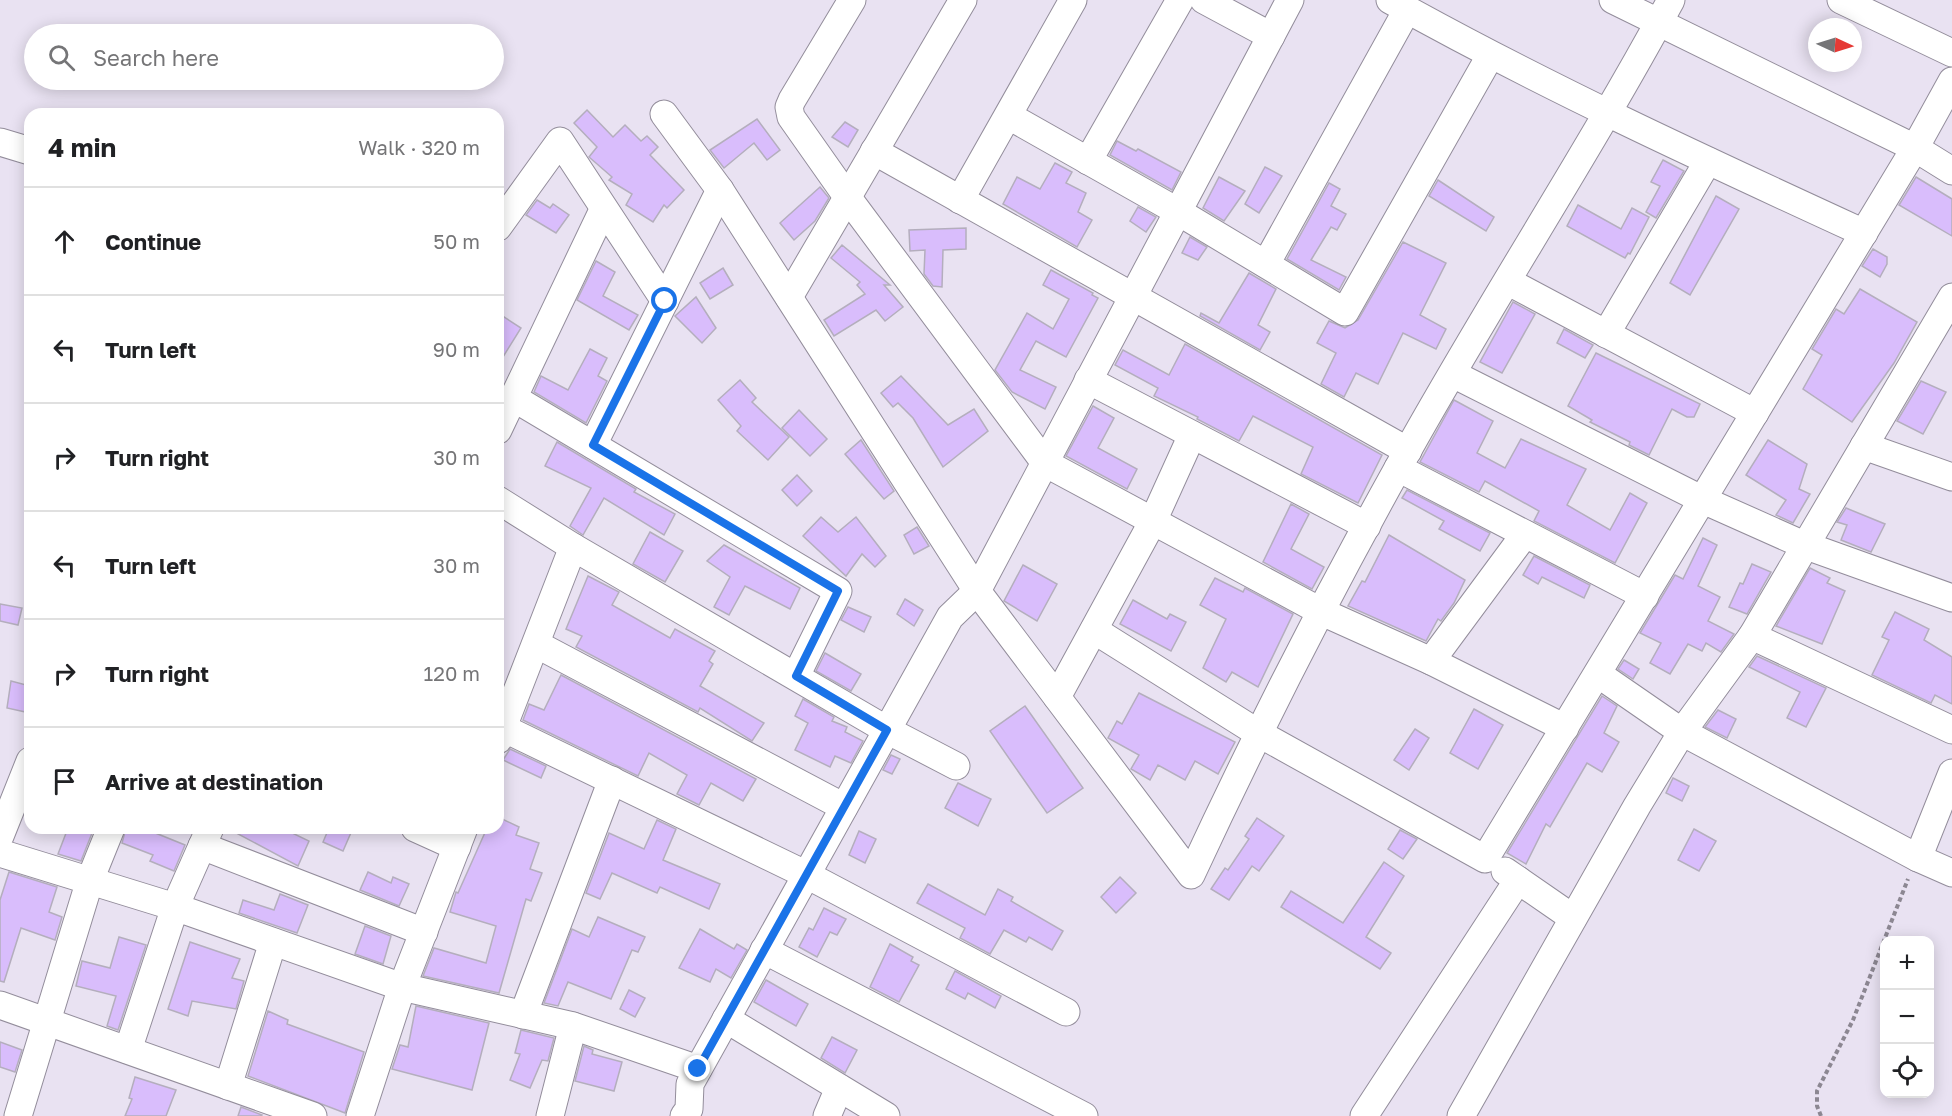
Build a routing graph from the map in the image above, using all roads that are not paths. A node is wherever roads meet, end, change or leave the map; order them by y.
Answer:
1 (852, 0) edge
2 (963, 0) edge
3 (1073, 0) edge
4 (1180, 0) edge
5 (1204, 0) edge
6 (1290, 0) edge
7 (1613, 0) edge
8 (1671, 0) edge
9 (1841, 0) edge
10 (1399, 5) edge
11 (1878, 8) edge
12 (1658, 24) junction
13 (1271, 36) junction
14 (1952, 53) edge
15 (1490, 56) junction
16 (1952, 81) edge
17 (664, 114) dead end
18 (1608, 115) junction
19 (1009, 116) junction
20 (0, 142) edge
21 (1915, 148) junction
22 (24, 149) edge
23 (874, 151) junction
24 (1088, 161) junction
25 (1708, 161) junction
26 (1952, 171) edge
27 (720, 190) junction
28 (848, 198) junction
29 (960, 200) junction
30 (603, 210) junction
31 (1177, 211) junction
32 (504, 219) edge
33 (1864, 233) junction
34 (1266, 264) junction
35 (1509, 282) junction
36 (789, 297) junction
37 (1132, 297) junction
38 (665, 301) junction
39 (1948, 310) edge
40 (1606, 334) junction
41 (1453, 374) junction
42 (1088, 380) junction
43 (513, 397) junction
44 (1755, 413) junction
45 (504, 417) edge
46 (1192, 435) junction
47 (593, 445) junction
48 (1864, 446) junction
49 (1403, 459) junction
50 (1045, 463) junction
51 (1952, 477) edge
52 (1702, 500) junction
53 (504, 504) edge
54 (1154, 521) junction
55 (1367, 525) junction
56 (1525, 534) junction
57 (1804, 545) junction
58 (573, 547) junction
59 (977, 591) junction
60 (1645, 596) junction
61 (1952, 598) edge
62 (1322, 612) junction
63 (1094, 630) junction
64 (1752, 636) junction
65 (536, 644) junction
66 (1431, 661) junction
67 (1598, 674) junction
68 (796, 676) junction
69 (1057, 697) junction
70 (504, 724) edge
71 (1564, 728) junction
72 (887, 730) junction
73 (1952, 730) edge
74 (1682, 732) junction
75 (1258, 733) junction
76 (504, 736) edge
77 (956, 766) dead end
78 (1952, 773) edge
79 (24, 775) edge
80 (612, 780) junction
81 (844, 807) junction
82 (109, 834) edge
83 (445, 834) edge
84 (0, 836) edge
85 (206, 837) edge
86 (460, 837) edge
87 (0, 853) edge
88 (1918, 858) junction
89 (1485, 859) junction
90 (1952, 873) edge
91 (807, 875) junction
92 (90, 880) junction
93 (1518, 880) junction
94 (175, 907) junction
95 (1573, 918) junction
96 (424, 932) junction
97 (273, 942) junction
98 (765, 950) junction
99 (402, 987) junction
100 (0, 1005) edge
101 (1066, 1012) dead end
102 (523, 1015) junction
103 (726, 1019) junction
104 (47, 1021) junction
105 (573, 1026) junction
106 (128, 1050) junction
107 (698, 1069) junction
108 (228, 1086) junction
109 (839, 1088) junction
110 (363, 1115) edge
111 (18, 1116) edge
112 (313, 1116) edge
113 (550, 1116) edge
114 (684, 1116) edge
115 (827, 1116) edge
116 (886, 1116) edge
117 (1084, 1116) edge
118 (1364, 1116) edge
119 (1461, 1116) edge

1 - 28 street
2 - 23 street
3 - 19 street
4 - 24 street
5 - 13 street
6 - 13 street
7 - 12 street
8 - 12 street
9 - 11 street
10 - 15 street
10 - 34 street
11 - 14 street
12 - 18 street
12 - 21 street
13 - 31 street
15 - 18 street
15 - 34 street
16 - 21 street
17 - 27 street
18 - 25 street
18 - 35 street
19 - 24 street
19 - 29 street
20 - 22 street
21 - 26 street
21 - 33 street
23 - 28 street
23 - 29 street
24 - 31 street
25 - 33 street
25 - 40 street
27 - 36 street
27 - 38 street
28 - 36 street
28 - 50 street
29 - 37 street
30 - 32 street
30 - 38 street
30 - 43 street
31 - 34 street
31 - 37 street
33 - 44 street
35 - 40 street
35 - 41 street
36 - 59 street
37 - 42 street
37 - 49 street
38 - 47 street
39 - 48 street
40 - 44 street
41 - 49 street
41 - 52 street
42 - 46 street
42 - 50 street
43 - 45 street
43 - 47 street
44 - 52 street
46 - 54 street
46 - 55 street
47 - 68 street
48 - 51 street
48 - 57 street
49 - 55 street
49 - 56 street
50 - 54 street
50 - 59 street
52 - 57 street
52 - 60 street
53 - 58 street
54 - 62 street
54 - 63 street
55 - 62 street
56 - 60 street
56 - 66 street
57 - 61 street
57 - 64 street
58 - 65 street
58 - 68 street
59 - 69 street
59 - 72 street
60 - 67 street
62 - 66 street
62 - 75 street
63 - 69 street
63 - 75 street
64 - 73 street
64 - 74 street
65 - 70 street
65 - 81 street
66 - 71 street
67 - 71 street
67 - 74 street
68 - 72 street
69 - 75 street
71 - 89 street
72 - 77 street
72 - 81 street
74 - 88 street
74 - 95 street
75 - 89 street
76 - 80 street
78 - 88 street
79 - 84 street
80 - 91 street
80 - 102 street
81 - 91 street
82 - 92 street
83 - 86 street
85 - 94 street
85 - 96 street
86 - 96 street
87 - 92 street
88 - 90 street
89 - 93 street
91 - 98 street
91 - 101 street
92 - 94 street
92 - 104 street
93 - 95 street
93 - 118 street
94 - 97 street
94 - 106 street
95 - 119 street
96 - 99 street
97 - 99 street
97 - 108 street
98 - 103 street
98 - 117 street
99 - 102 street
99 - 110 street
100 - 104 street
102 - 105 street
103 - 107 street
103 - 109 street
104 - 106 street
104 - 111 street
105 - 107 street
105 - 113 street
106 - 108 street
107 - 114 street
108 - 112 street
109 - 115 street
109 - 116 street

